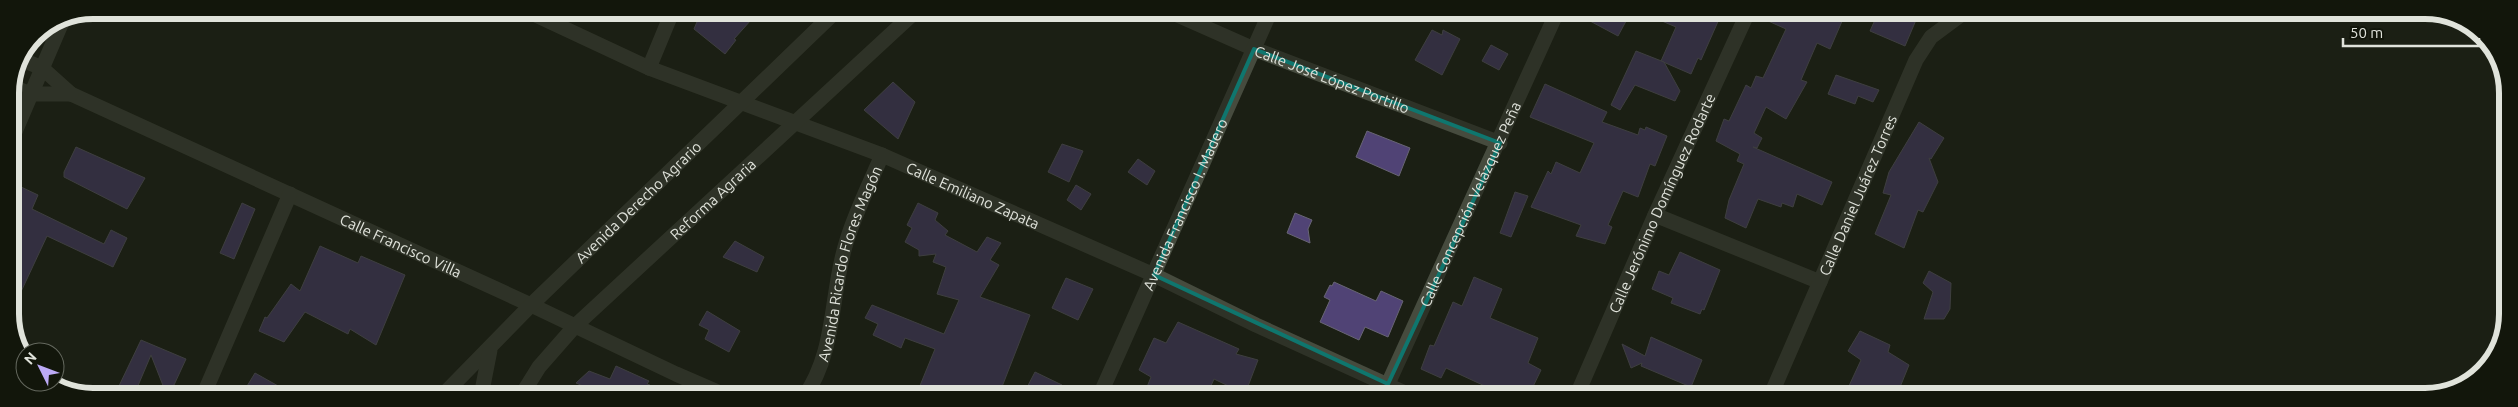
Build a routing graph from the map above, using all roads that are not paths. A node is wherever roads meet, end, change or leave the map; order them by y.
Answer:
1 (544, 19) edge
2 (669, 19) edge
3 (829, 19) edge
4 (908, 19) edge
5 (1186, 19) edge
6 (1267, 19) edge
7 (1554, 19) edge
8 (1746, 19) edge
9 (1954, 19) edge
10 (60, 26) edge
11 (1254, 49) junction
12 (26, 61) edge
13 (42, 68) junction
14 (649, 68) junction
15 (19, 89) edge
16 (30, 94) junction
17 (70, 94) junction
18 (742, 102) junction
19 (19, 120) edge
20 (797, 124) junction
21 (1500, 143) junction
22 (882, 155) junction
23 (290, 194) junction
24 (1655, 215) junction
25 (1154, 276) junction
26 (1820, 282) junction
27 (531, 305) junction
28 (575, 326) junction
29 (490, 350) junction
30 (206, 388) edge
31 (450, 388) edge
32 (483, 388) edge
33 (526, 388) edge
34 (710, 388) edge
35 (809, 388) edge
36 (1103, 388) edge
37 (1381, 388) edge
38 (1386, 388) edge
39 (1580, 388) edge
40 (1774, 388) edge

1 - 14 street, Calle Emiliano Zapata
2 - 14 street
3 - 18 street, Avenida Derecho Agrario
4 - 20 street, Reforma Agraria
5 - 11 street, Calle José López Portillo
6 - 11 street, Avenida Francisco I. Madero
7 - 21 street, Calle Concepción Velázquez Peña
8 - 24 street, Calle Jerónimo Domínguez Rodarte
9 - 26 street, Calle Daniel Juárez Torres
10 - 13 street
11 - 21 street, Calle José López Portillo
11 - 25 street, Avenida Francisco I. Madero
12 - 13 street, Calle Francisco Villa
13 - 16 street
13 - 17 street, Calle Francisco Villa
14 - 18 street, Calle Emiliano Zapata
15 - 16 street, Calle Francisco Villa
16 - 17 street, Calle Francisco Villa
16 - 19 street
17 - 23 street, Calle Francisco Villa
18 - 20 street, Calle Emiliano Zapata
18 - 27 street, Avenida Derecho Agrario
20 - 22 street, Calle Emiliano Zapata
20 - 28 street, Reforma Agraria
21 - 38 street, Calle Concepción Velázquez Peña
22 - 25 street, Calle Emiliano Zapata
22 - 35 street, Avenida Ricardo Flores Magón
23 - 27 street, Calle Francisco Villa
23 - 30 street
24 - 26 street
24 - 39 street, Calle Jerónimo Domínguez Rodarte
25 - 36 street, Avenida Francisco I. Madero
25 - 37 street, Calle Emiliano Zapata
26 - 40 street, Calle Daniel Juárez Torres
27 - 28 street, Calle Francisco Villa
27 - 29 street, Avenida Derecho Agrario
28 - 33 street, Reforma Agraria
28 - 34 street, Calle Francisco Villa
29 - 31 street, Avenida Derecho Agrario
29 - 32 street

